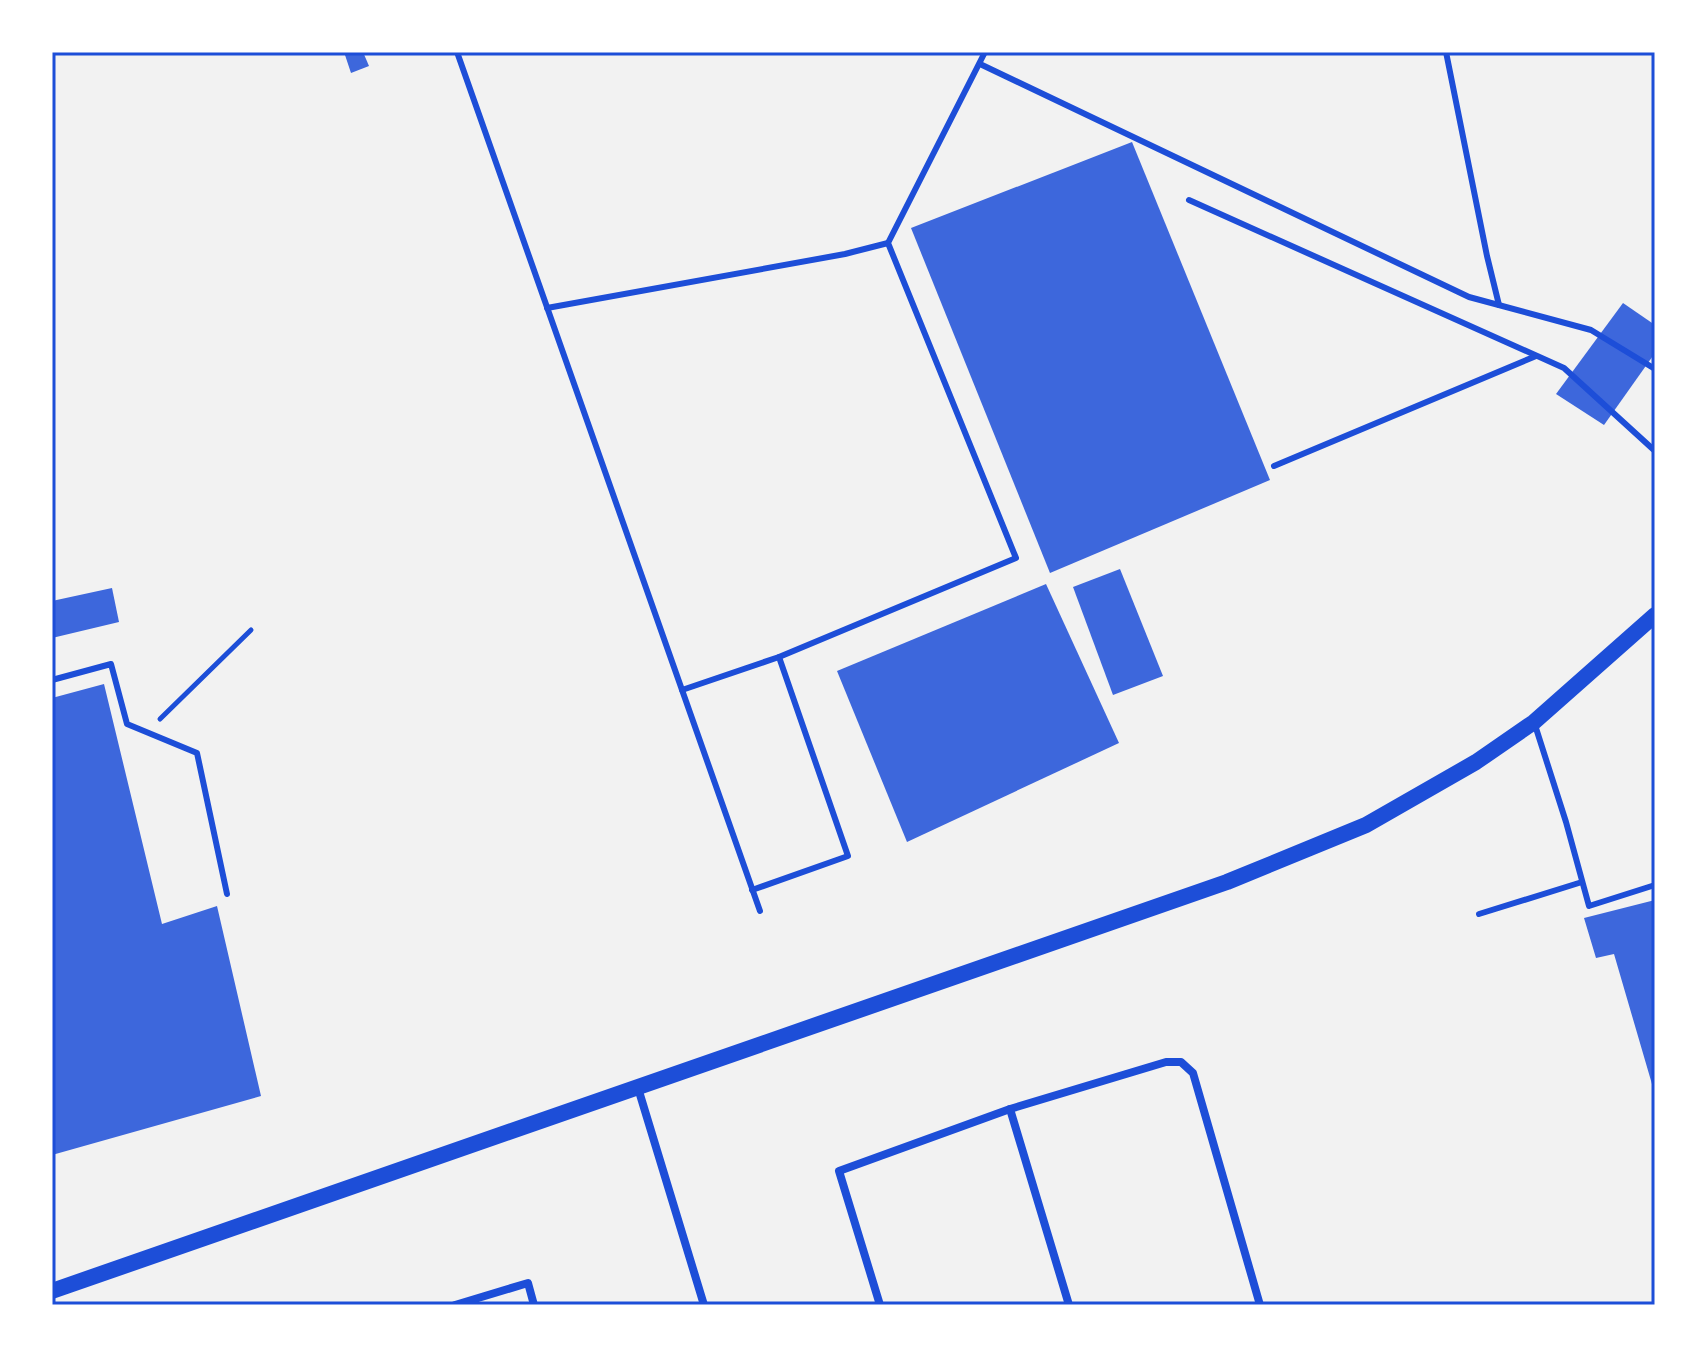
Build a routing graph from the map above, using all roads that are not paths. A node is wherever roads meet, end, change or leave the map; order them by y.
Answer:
1 (457, 52) edge
2 (985, 52) edge
3 (1446, 52) edge
4 (980, 64) junction
5 (1189, 200) dead end
6 (888, 243) junction
7 (1499, 305) junction
8 (547, 308) junction
9 (1536, 356) junction
10 (1655, 369) edge
11 (1655, 451) edge
12 (1274, 466) dead end
13 (1654, 617) edge
14 (779, 657) junction
15 (52, 680) edge
16 (682, 690) junction
17 (1534, 722) junction
18 (1582, 882) junction
19 (1655, 885) edge
20 (752, 890) junction
21 (227, 894) dead end
22 (760, 911) dead end
23 (1479, 914) dead end
24 (638, 1088) junction
25 (1010, 1109) junction
26 (52, 1291) edge
27 (455, 1305) edge
28 (534, 1305) edge
29 (704, 1305) edge
30 (880, 1305) edge
31 (1069, 1305) edge
32 (1260, 1305) edge

1 - 8 lane
2 - 4 lane
3 - 7 lane
4 - 6 lane
4 - 7 lane
5 - 9 lane
6 - 8 lane
6 - 14 lane
7 - 10 lane
8 - 16 lane
9 - 11 lane
9 - 12 lane
13 - 17 main road
14 - 16 lane
14 - 20 lane
15 - 21 lane
16 - 20 lane
17 - 18 lane
17 - 24 main road
18 - 19 lane
18 - 23 lane
20 - 22 lane
24 - 26 main road
24 - 29 street
25 - 30 street
25 - 31 street
25 - 32 street
27 - 28 street

